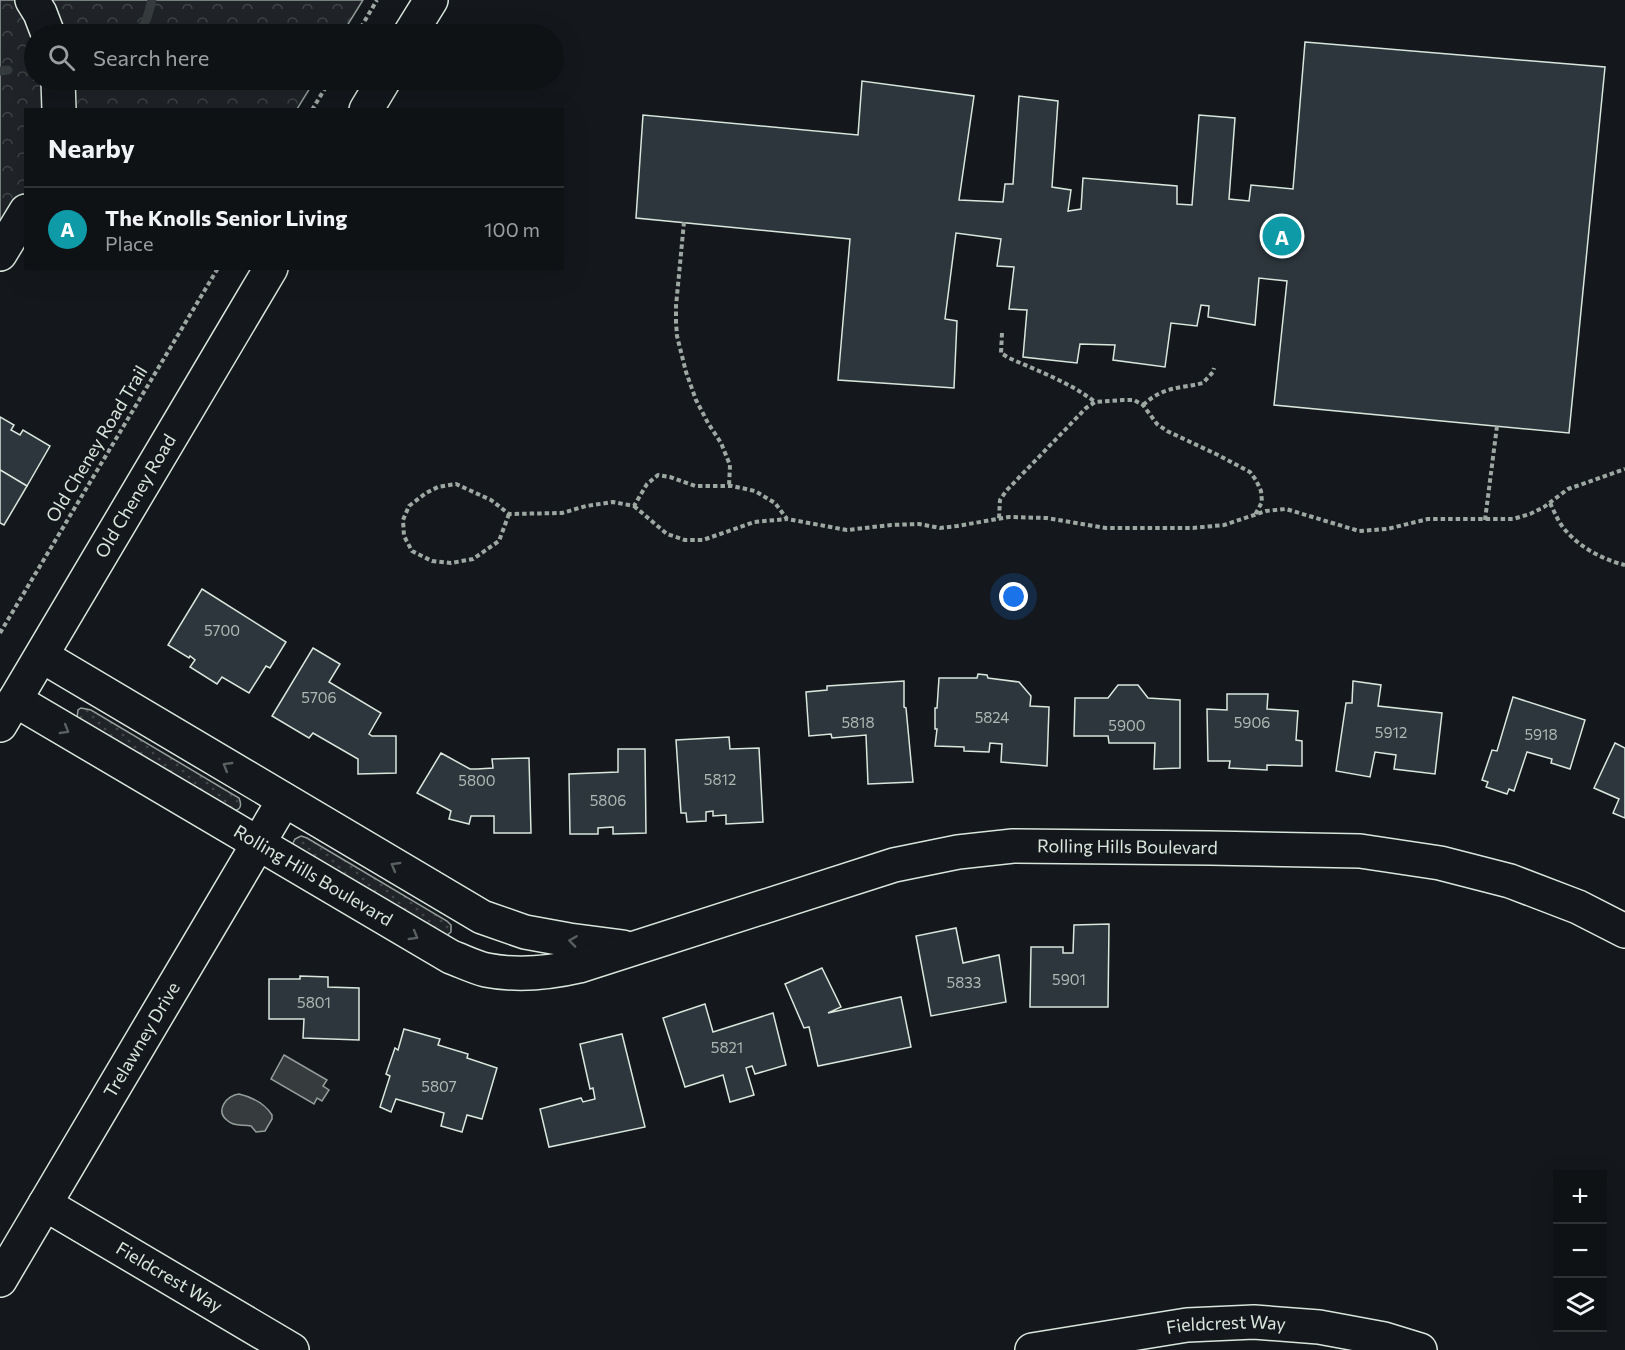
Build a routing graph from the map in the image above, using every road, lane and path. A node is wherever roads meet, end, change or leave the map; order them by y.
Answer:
1 (377, 0) edge
2 (431, 0) edge
3 (363, 24) edge
4 (416, 24) edge
5 (58, 90) edge
6 (324, 90) edge
7 (378, 90) edge
8 (59, 108) edge
9 (313, 108) edge
10 (367, 108) edge
11 (24, 214) edge
12 (684, 222) dead end
13 (0, 254) edge
14 (217, 270) edge
15 (270, 270) edge
16 (1002, 333) dead end
17 (1214, 368) dead end
18 (1095, 402) junction
19 (1143, 405) junction
20 (1497, 426) dead end
21 (1625, 469) edge
22 (729, 486) junction
23 (1550, 503) junction
24 (634, 506) junction
25 (509, 514) junction
26 (1255, 516) junction
27 (999, 518) junction
28 (787, 519) junction
29 (1485, 520) junction
30 (1625, 565) edge
31 (0, 633) edge
32 (42, 656) junction
33 (7, 713) edge
34 (284, 800) junction
35 (259, 844) junction
36 (1625, 931) edge
37 (631, 948) junction
38 (45, 1204) junction
39 (0, 1280) edge
40 (292, 1350) edge
41 (1032, 1350) edge
42 (1420, 1350) edge

1 - 3 path
2 - 4 street
5 - 8 street
6 - 9 path
7 - 10 street
11 - 13 street
12 - 22 path
14 - 31 path, Old Cheney Road Trail
15 - 32 street, Old Cheney Road
16 - 18 path
17 - 19 path
18 - 19 path
18 - 27 path
19 - 26 path
20 - 29 path
21 - 23 path
22 - 24 path
22 - 28 path
23 - 29 path
23 - 30 path
24 - 25 path
24 - 28 path
25 - 25 path
26 - 27 path
26 - 29 path
27 - 28 path
32 - 33 street, Old Cheney Road
34 -> 32 street, Rolling Hills Boulevard
33 -> 35 street, Rolling Hills Boulevard
34 - 35 street, Trelawney Drive
37 -> 34 street, Rolling Hills Boulevard
35 -> 37 street, Rolling Hills Boulevard
35 - 38 street, Trelawney Drive
36 - 37 street, Rolling Hills Boulevard
38 - 39 street, Trelawney Drive
38 - 40 street, Fieldcrest Way
41 - 42 street, Fieldcrest Way

